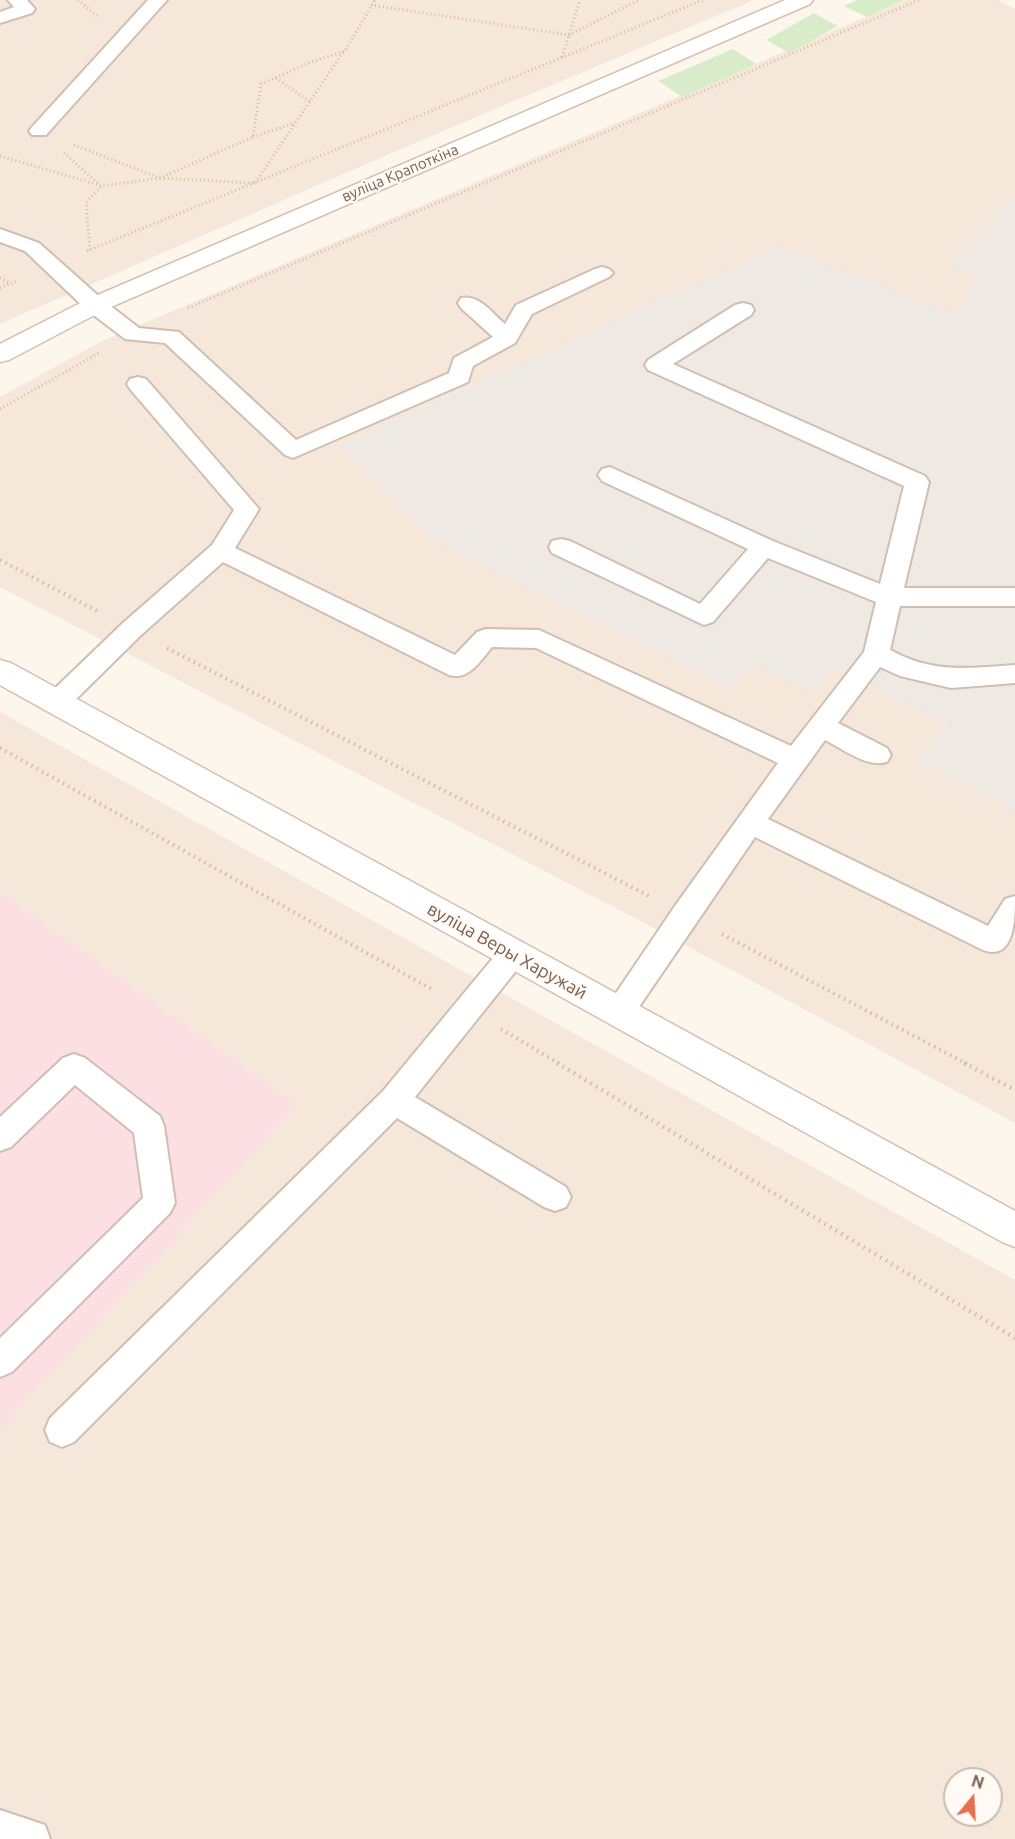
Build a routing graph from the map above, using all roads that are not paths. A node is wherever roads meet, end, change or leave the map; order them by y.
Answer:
1 (17, 0) edge
2 (158, 0) edge
3 (803, 0) edge
4 (0, 18) edge
5 (39, 131) road end
6 (0, 235) edge
7 (602, 273) dead end
8 (469, 303) dead end
9 (95, 304) junction
10 (743, 310) dead end
11 (507, 338) junction
12 (0, 354) edge
13 (138, 384) dead end
14 (610, 475) dead end
15 (764, 547) junction
16 (561, 548) dead end
17 (221, 551) junction
18 (889, 597) junction
19 (1015, 597) edge
20 (876, 654) junction
21 (0, 671) edge
22 (1015, 674) edge
23 (56, 703) junction
24 (822, 727) junction
25 (878, 755) dead end
26 (795, 760) junction
27 (752, 823) junction
28 (1015, 908) edge
29 (513, 954) junction
30 (620, 1011) junction
31 (394, 1100) junction
32 (0, 1137) edge
33 (555, 1197) dead end
34 (1015, 1230) edge
35 (0, 1361) edge
36 (62, 1430) dead end
37 (0, 1829) edge
38 (31, 1839) edge

1 - 4 lane
2 - 5 lane
3 - 9 main road, вуліца Крапоткіна
6 - 9 lane
7 - 11 lane
8 - 11 lane
9 - 11 lane
9 - 12 main road, вуліца Крапоткіна
10 - 18 lane
13 - 17 lane
14 - 15 lane
15 - 16 lane
15 - 18 lane
17 - 23 lane
17 - 26 lane
18 - 19 lane
18 - 20 lane
20 - 22 lane
20 - 24 lane
21 - 23 main road, вуліца Веры Харужай
23 - 29 main road, вуліца Веры Харужай
24 - 25 lane
24 - 26 lane
26 - 27 lane
27 - 28 lane
27 - 30 lane
29 - 30 main road, вуліца Веры Харужай
29 - 31 lane
30 - 34 main road, вуліца Веры Харужай
31 - 33 lane
31 - 36 lane
32 - 35 lane
37 - 38 lane

